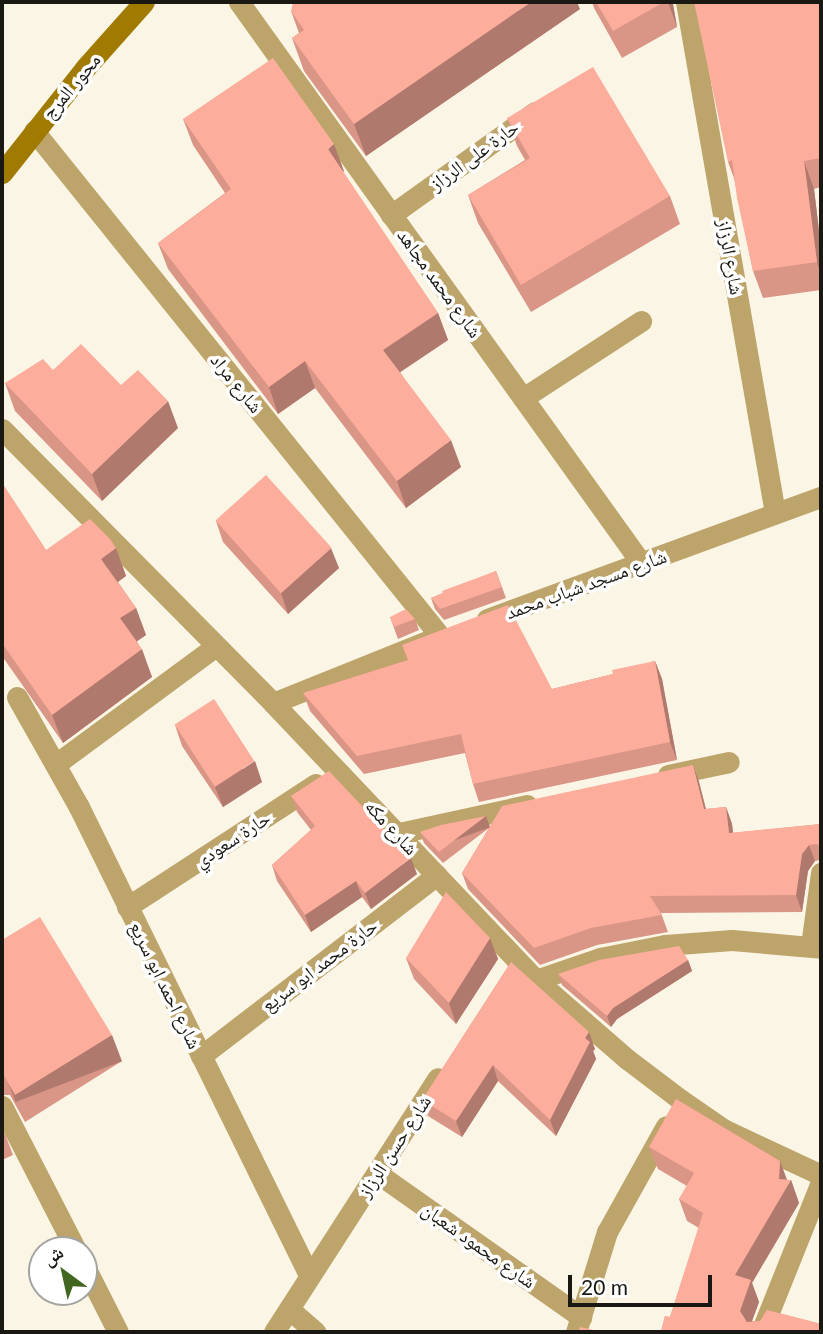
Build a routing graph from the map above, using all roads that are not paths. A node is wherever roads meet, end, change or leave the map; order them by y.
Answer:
1 (144, 2) edge
2 (239, 2) edge
3 (686, 2) edge
4 (547, 103) edge
5 (34, 131) junction
6 (2, 173) edge
7 (391, 215) junction
8 (641, 321) dead end
9 (523, 398) junction
10 (2, 429) edge
11 (821, 496) edge
12 (775, 513) junction
13 (642, 564) junction
14 (440, 636) junction
15 (216, 646) junction
16 (17, 698) edge
17 (273, 703) junction
18 (729, 762) dead end
19 (55, 764) junction
20 (337, 770) junction
21 (650, 779) edge
22 (544, 802) edge
23 (399, 833) junction
24 (821, 873) edge
25 (437, 875) junction
26 (127, 907) junction
27 (816, 947) edge
28 (514, 958) junction
29 (536, 980) junction
30 (500, 981) edge
31 (201, 1056) junction
32 (449, 1060) edge
33 (681, 1100) junction
34 (2, 1105) edge
35 (377, 1173) junction
36 (821, 1175) edge
37 (821, 1182) edge
38 (69, 1236) edge
39 (309, 1275) junction
40 (98, 1293) edge
41 (289, 1309) junction
42 (579, 1324) edge
43 (118, 1332) edge
44 (274, 1332) edge
45 (315, 1332) edge
46 (761, 1332) edge

1 - 5 main road, محور المرج
2 - 7 street, شارع محمد مجاهد
3 - 12 street, شارع الرزاز
4 - 7 street, حارة على الرزاز
5 - 6 main road, محور المرج
5 - 14 street, شارع مراد
7 - 9 street, شارع محمد مجاهد
8 - 9 street
9 - 13 street, شارع محمد مجاهد
10 - 15 street, شارع مكه
11 - 12 street, شارع مسجد شباب محمد
12 - 13 street, شارع مسجد شباب محمد
13 - 14 street, شارع مسجد شباب محمد
14 - 17 street, شارع مسجد شباب محمد
15 - 17 street, شارع مكه
15 - 19 street
16 - 19 street, شارع احمد ابو سريع
17 - 20 street, شارع مكه
18 - 21 street
19 - 26 street, شارع احمد ابو سريع
20 - 23 street, شارع مكه
20 - 26 street, حارة سعودي
22 - 23 street
23 - 25 street, شارع مكه
24 - 27 street
25 - 28 street, شارع مكه
25 - 31 street, حارة محمد ابو سريع
26 - 31 street, شارع احمد ابو سريع
27 - 29 street
28 - 29 street, شارع مكه
28 - 30 street
29 - 33 street, شارع مكه
31 - 39 street, شارع احمد ابو سريع
32 - 35 street, شارع حسن الرزاز
33 - 36 street, شارع مكه
33 - 42 street
34 - 38 street
35 - 39 street, شارع حسن الرزاز
35 - 42 street, شارع محمود شعبان
37 - 46 street
39 - 41 street, شارع حسن الرزاز
40 - 43 street
41 - 44 street, شارع حسن الرزاز
41 - 45 street

